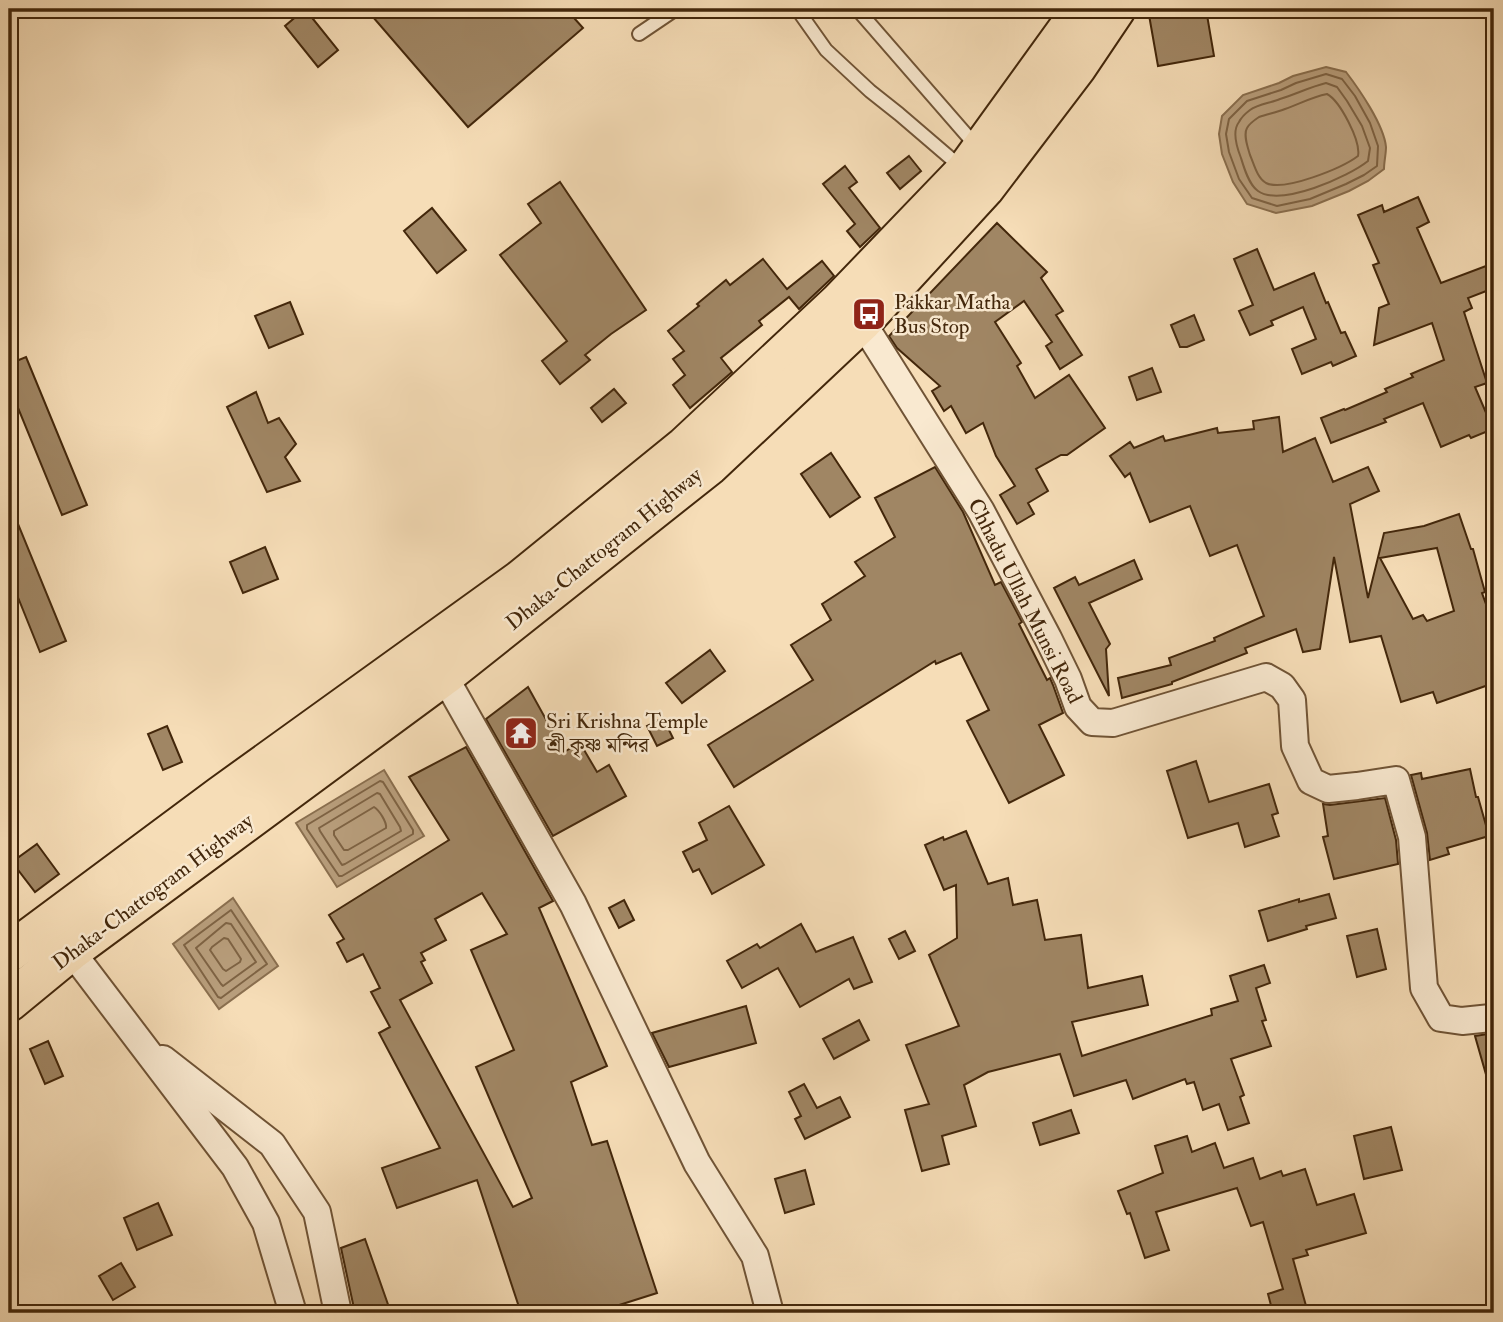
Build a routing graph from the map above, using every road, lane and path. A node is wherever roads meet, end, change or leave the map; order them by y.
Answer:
1 (676, 9) edge
2 (797, 9) edge
3 (857, 9) edge
4 (1082, 9) edge
5 (1116, 9) edge
6 (639, 34) dead end
7 (972, 160) junction
8 (862, 322) junction
9 (444, 676) junction
10 (72, 951) junction
11 (9, 953) edge
12 (9, 1002) edge
13 (1494, 1017) edge
14 (139, 1041) junction
15 (293, 1313) edge
16 (338, 1313) edge
17 (771, 1313) edge

1 - 6 lane
2 - 7 lane
3 - 7 lane
4 - 7 highway, Dhaka-Chattogram Highway
5 - 8 highway, Dhaka-Chattogram Highway
7 - 11 highway, Dhaka-Chattogram Highway
8 - 9 highway, Dhaka-Chattogram Highway
8 - 13 street, Chhadu Ullah Munsi Road
9 - 10 highway, Dhaka-Chattogram Highway
9 - 17 street
10 - 12 highway, Dhaka-Chattogram Highway
10 - 14 street
14 - 15 street
14 - 16 street

